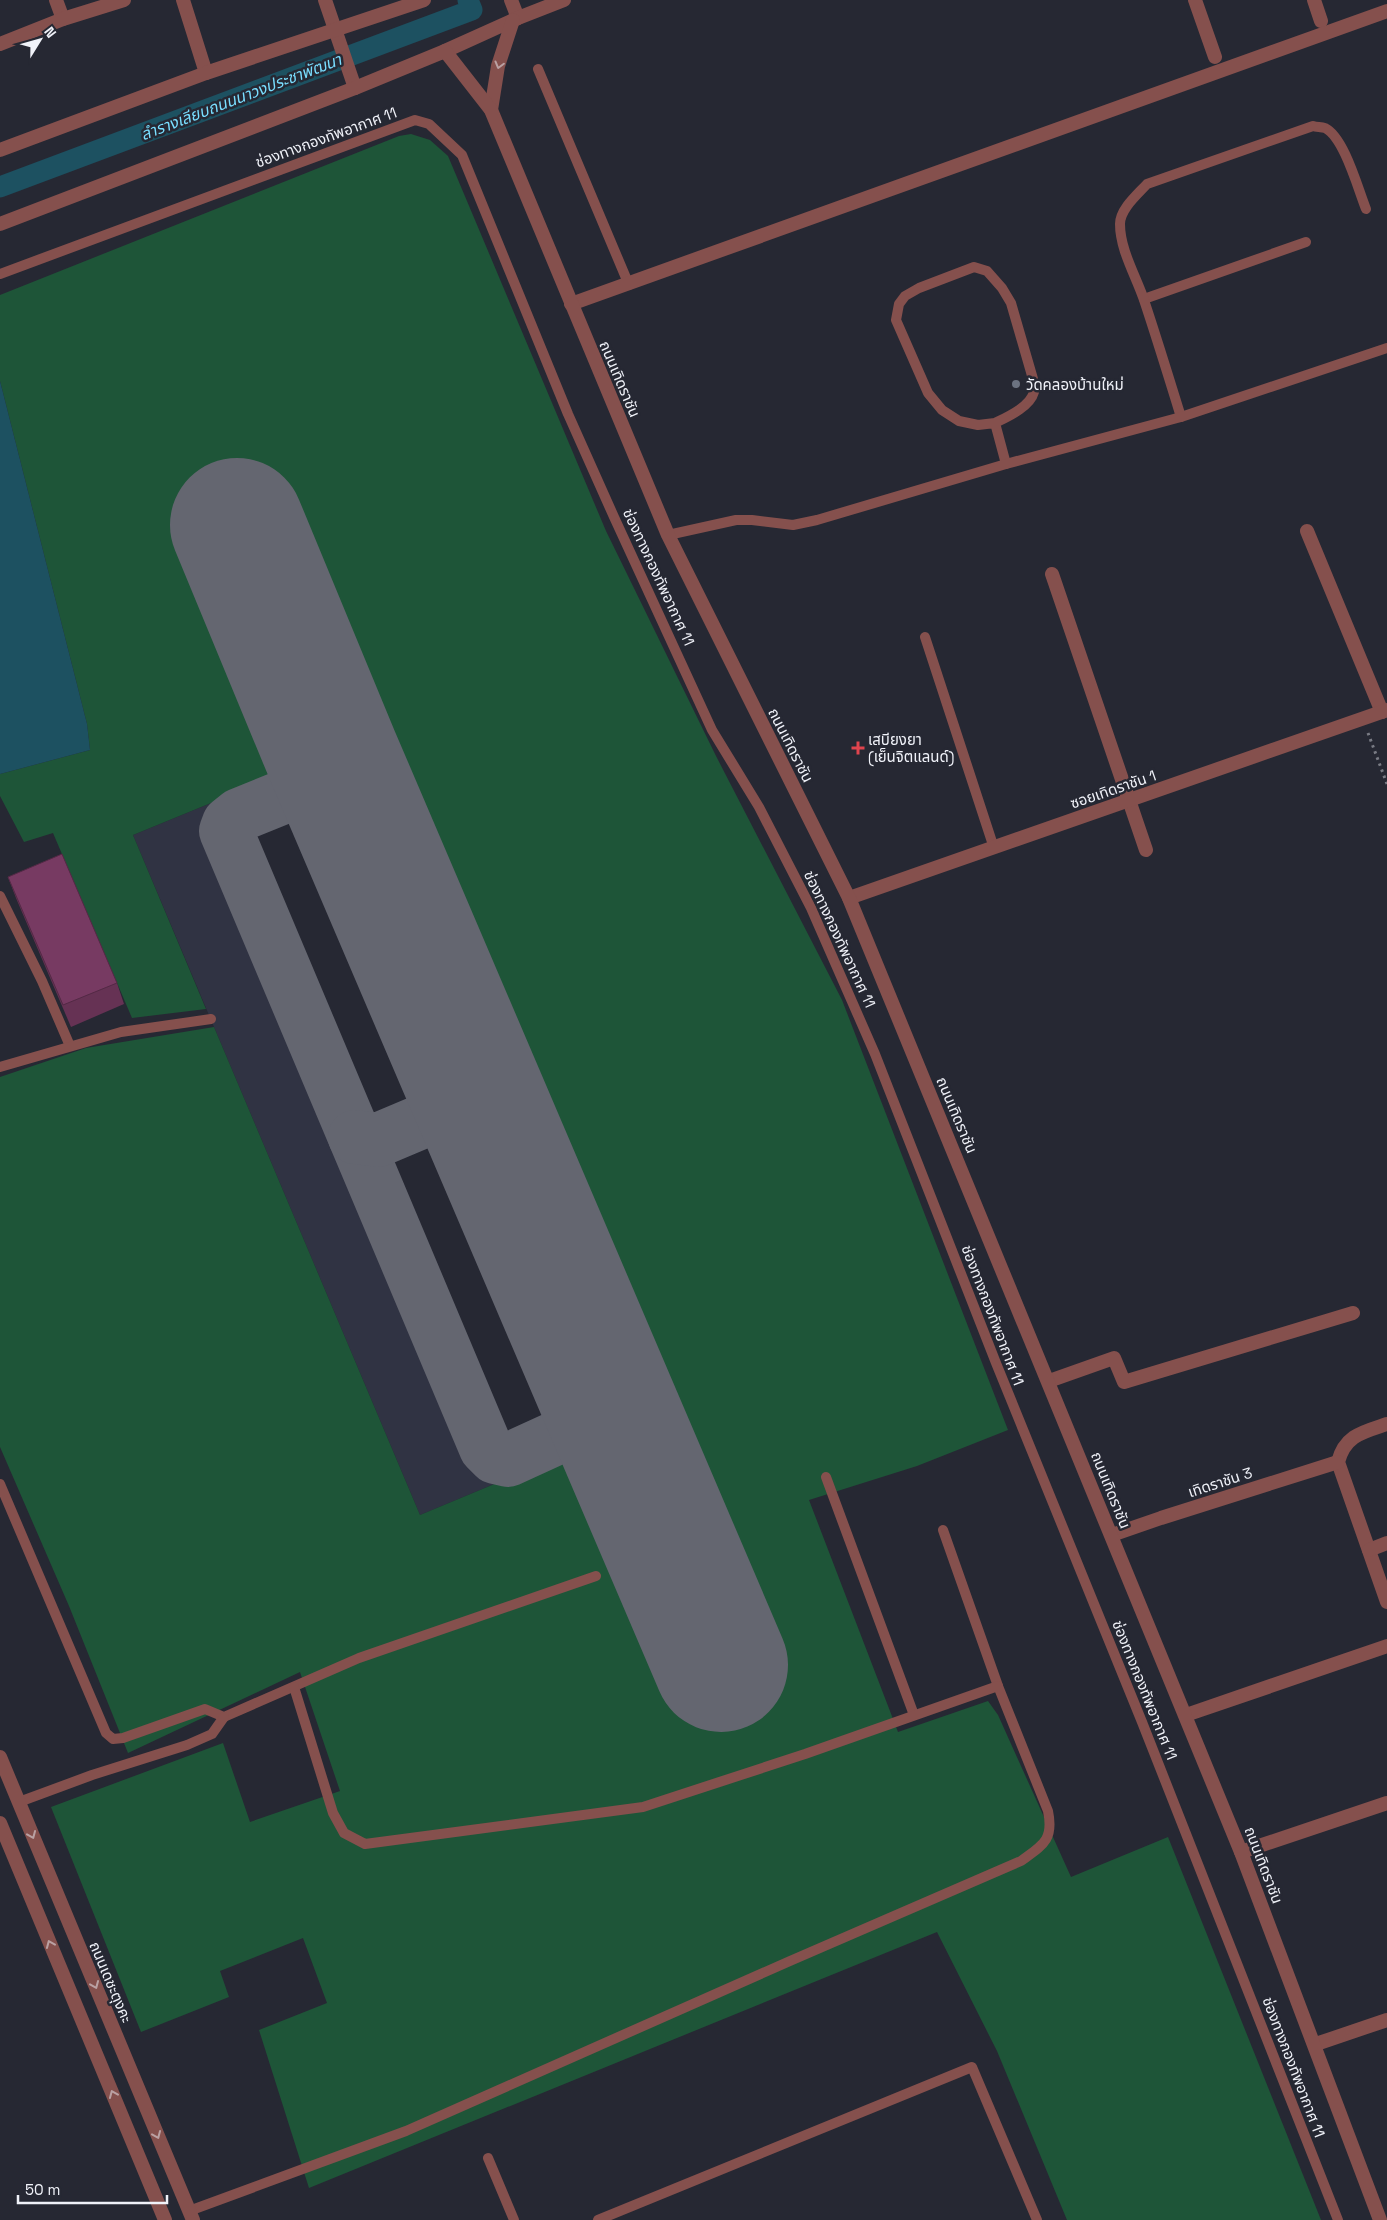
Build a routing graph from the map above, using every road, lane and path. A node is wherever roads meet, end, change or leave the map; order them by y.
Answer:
1 (56, 0) edge
2 (124, 0) edge
3 (183, 0) edge
4 (324, 0) edge
5 (424, 0) edge
6 (511, 0) edge
7 (564, 0) edge
8 (1195, 0) edge
9 (1314, 0) edge
10 (1387, 11) edge
11 (63, 19) junction
12 (516, 19) junction
13 (1321, 20) dead end
14 (338, 38) junction
15 (0, 44) edge
16 (445, 51) junction
17 (1215, 57) dead end
18 (538, 69) dead end
19 (206, 73) junction
20 (355, 88) junction
21 (491, 110) junction
22 (0, 150) edge
23 (1366, 209) dead end
24 (0, 224) edge
25 (1306, 242) dead end
26 (0, 274) edge
27 (629, 284) junction
28 (1144, 299) junction
29 (571, 304) junction
30 (1387, 348) edge
31 (1181, 416) junction
32 (995, 423) junction
33 (1006, 464) junction
34 (1307, 531) dead end
35 (668, 535) junction
36 (1052, 574) dead end
37 (925, 637) dead end
38 (1384, 711) edge
39 (1362, 719) junction
40 (1387, 784) edge
41 (1129, 800) junction
42 (994, 848) junction
43 (1146, 850) dead end
44 (0, 896) edge
45 (849, 898) junction
46 (211, 1019) dead end
47 (70, 1046) junction
48 (1, 1064) edge
49 (1353, 1313) dead end
50 (1048, 1381) junction
51 (1387, 1424) edge
52 (1338, 1462) junction
53 (826, 1477) dead end
54 (0, 1484) edge
55 (943, 1530) dead end
56 (1112, 1535) junction
57 (1387, 1544) edge
58 (1369, 1550) junction
59 (596, 1576) dead end
60 (1387, 1602) edge
61 (1387, 1646) edge
62 (998, 1686) junction
63 (294, 1687) junction
64 (914, 1715) junction
65 (1186, 1715) junction
66 (224, 1718) junction
67 (0, 1757) edge
68 (19, 1802) junction
69 (1387, 1803) edge
70 (0, 1822) edge
71 (1242, 1852) junction
72 (1387, 2020) edge
73 (1316, 2044) junction
74 (488, 2158) dead end
75 (191, 2215) edge
76 (166, 2220) edge
77 (514, 2220) edge
78 (598, 2220) edge
79 (1037, 2220) edge
80 (1338, 2220) edge
81 (1380, 2220) edge

1 - 11 street
2 - 11 street
3 - 19 street
4 - 14 street
5 - 14 street
6 - 12 street
7 - 12 street
8 - 17 street
9 - 13 street
10 - 27 street
11 - 15 street
12 - 16 street
12 -> 21 street
14 - 19 street
14 - 20 street
16 - 20 street
16 - 21 street, ถนนเทิดราชัน
18 - 27 lane
19 - 22 street
20 - 24 street
21 - 29 street, ถนนเทิดราชัน
23 - 28 lane
25 - 28 lane
26 - 80 lane, ช่องทางกองทัพอากาศ 11
27 - 29 street
28 - 31 lane
29 - 35 street, ถนนเทิดราชัน
30 - 31 lane
31 - 33 lane
32 - 32 lane
32 - 33 lane
33 - 35 lane
34 - 38 street
35 - 45 street, ถนนเทิดราชัน
36 - 41 street
37 - 42 lane
38 - 39 street, ซอยเทิดราชัน 1
39 - 40 path
39 - 41 street, ซอยเทิดราชัน 1
41 - 42 street, ซอยเทิดราชัน 1
41 - 43 street
42 - 45 street, ซอยเทิดราชัน 1
44 - 47 lane
45 - 50 street, ถนนเทิดราชัน
46 - 47 lane
47 - 48 lane
49 - 50 street
50 - 56 street, ถนนเทิดราชัน
51 - 52 street
52 - 56 street, เทิดราชัน 3
52 - 58 street
53 - 64 lane
54 - 66 lane
55 - 62 lane
56 - 65 street, ถนนเทิดราชัน
57 - 58 street
58 - 60 street
59 - 63 lane
61 - 65 street
62 - 64 lane
62 - 75 lane
63 - 64 lane
63 - 66 lane
65 - 71 street, ถนนเทิดราชัน
66 - 68 lane
67 - 68 street, ถนนเดชะตุงคะ
68 -> 75 street, ถนนเดชะตุงคะ
69 - 71 street
76 -> 70 street
71 - 73 street, ถนนเทิดราชัน
72 - 73 street
73 - 81 street, ถนนเทิดราชัน
74 - 77 lane
78 - 79 lane

